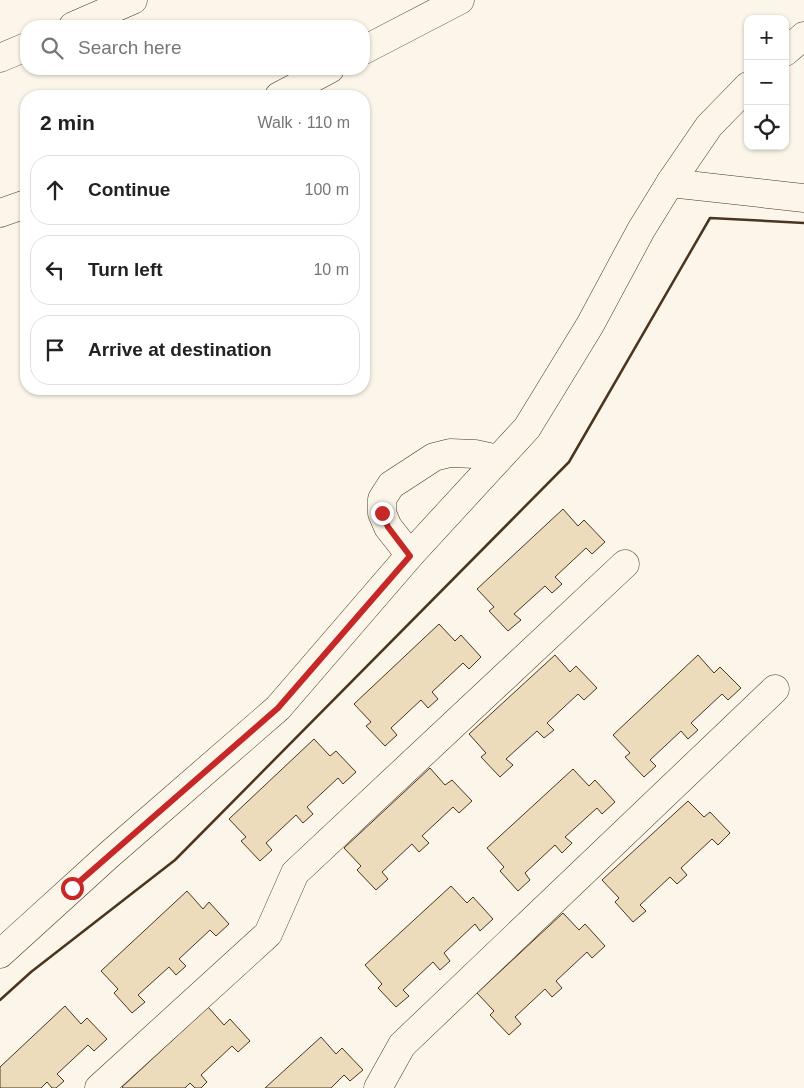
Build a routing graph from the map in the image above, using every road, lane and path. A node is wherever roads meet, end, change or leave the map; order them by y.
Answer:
1 (133, 0) edge
2 (460, 0) edge
3 (87, 20) edge
4 (804, 36) edge
5 (370, 47) edge
6 (789, 49) edge
7 (20, 50) edge
8 (0, 58) edge
9 (319, 75) edge
10 (290, 90) edge
11 (744, 90) edge
12 (670, 184) junction
13 (804, 198) edge
14 (20, 206) edge
15 (0, 213) edge
16 (498, 459) junction
17 (410, 556) junction
18 (626, 564) dead end
19 (775, 689) dead end
20 (0, 954) edge
21 (99, 1088) edge
22 (378, 1088) edge

1 - 3 street
2 - 5 street
4 - 6 street
7 - 8 street
9 - 10 street
11 - 12 street
12 - 13 street
12 - 16 street
14 - 15 street
16 - 17 street
16 - 17 street
17 - 20 street
18 - 21 street
19 - 22 street

